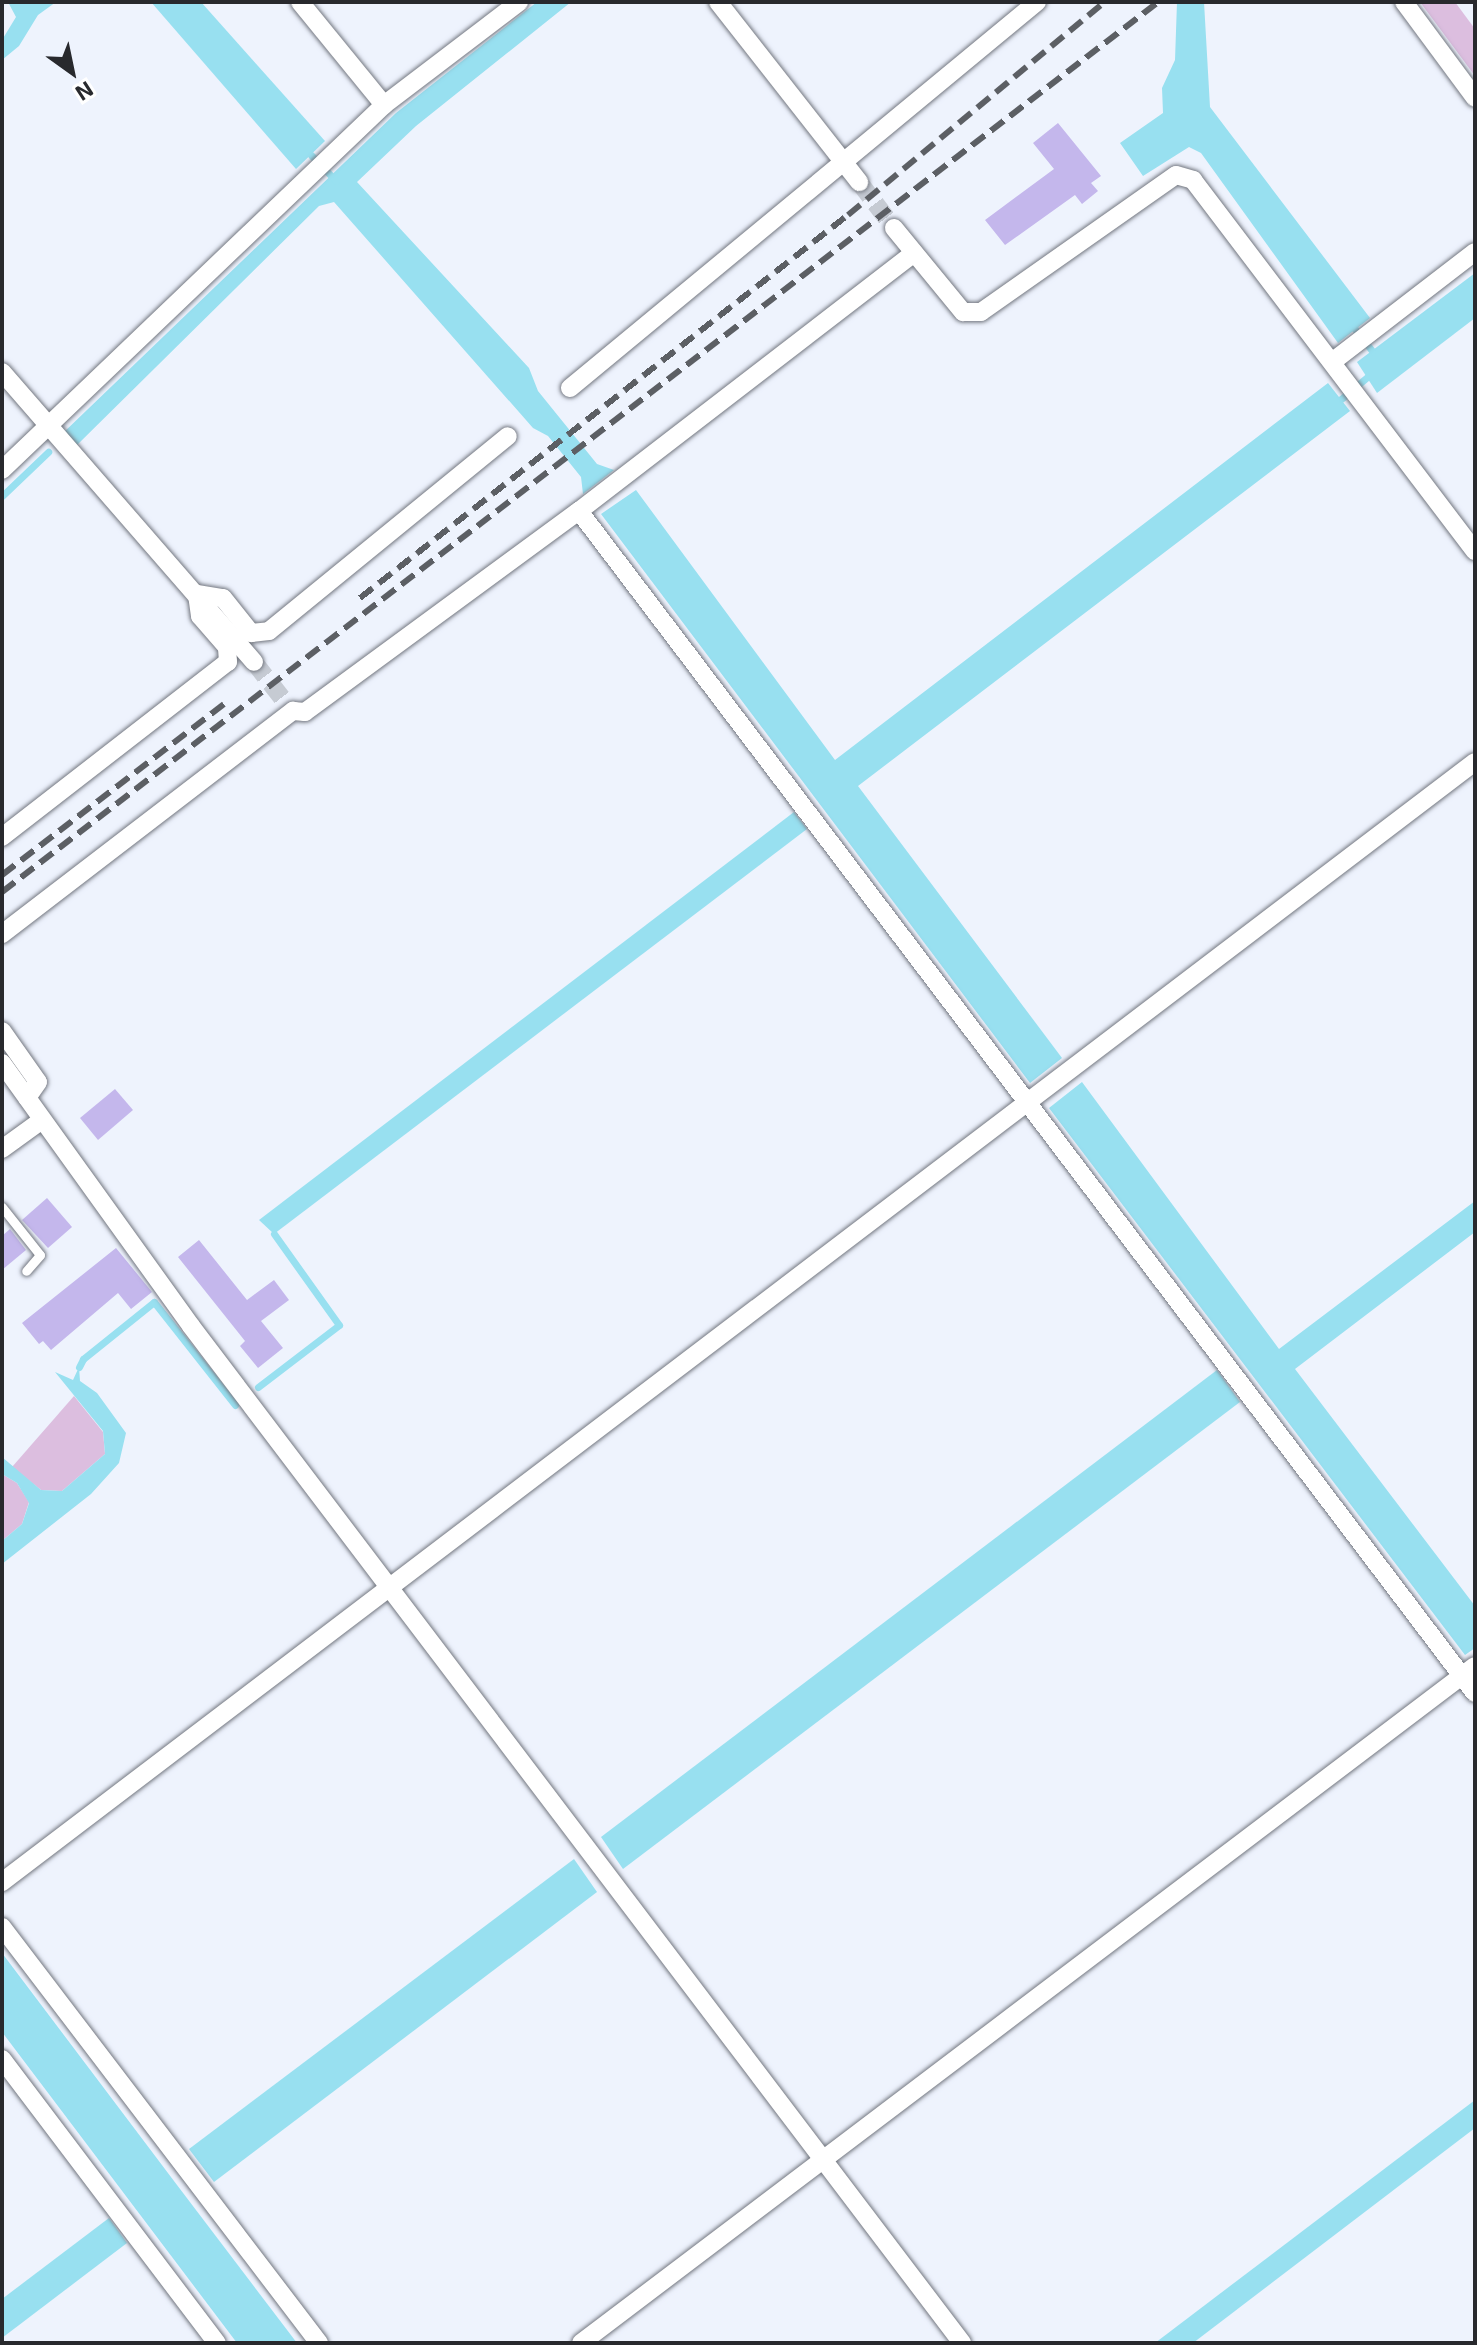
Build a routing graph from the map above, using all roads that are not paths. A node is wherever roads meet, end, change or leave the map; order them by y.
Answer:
1 (300, 2) edge
2 (519, 2) edge
3 (718, 2) edge
4 (1037, 2) edge
5 (1404, 2) edge
6 (1475, 98) edge
7 (384, 105) junction
8 (845, 165) junction
9 (859, 182) tunnel mouth
10 (894, 228) tunnel mouth
11 (1475, 252) edge
12 (914, 253) junction
13 (1332, 362) junction
14 (2, 372) edge
15 (570, 388) dead end
16 (47, 427) junction
17 (508, 436) dead end
18 (2, 470) edge
19 (579, 511) junction
20 (1475, 551) edge
21 (197, 594) junction
22 (254, 662) tunnel mouth
23 (1475, 762) edge
24 (2, 837) edge
25 (2, 934) edge
26 (2, 1031) edge
27 (2, 1063) edge
28 (27, 1098) junction
29 (1029, 1104) junction
30 (42, 1120) junction
31 (2, 1149) edge
32 (2, 1207) edge
33 (26, 1271) dead end
34 (391, 1586) junction
35 (1469, 1671) edge
36 (1475, 1693) edge
37 (2, 1882) edge
38 (2, 1927) edge
39 (2, 2059) edge
40 (823, 2159) junction
41 (217, 2343) edge
42 (319, 2343) edge
43 (581, 2343) edge
44 (962, 2343) edge

1 - 7 street
2 - 7 street
3 - 8 street
4 - 8 street
5 - 6 street
7 - 16 street
8 - 9 street
8 - 15 street
10 - 12 street
11 - 13 street
12 - 13 street
12 - 19 street
13 - 20 street
14 - 16 street
16 - 18 street
16 - 21 street
17 - 21 street
19 - 25 street
19 - 29 street
21 - 22 street
21 - 24 street
23 - 29 street
26 - 28 street
27 - 28 street
28 - 30 street
29 - 34 street
29 - 35 street
30 - 31 street
30 - 34 street
32 - 33 lane
34 - 37 street
34 - 40 street
35 - 36 street
35 - 40 street
38 - 42 street
39 - 41 street
40 - 43 street
40 - 44 street

